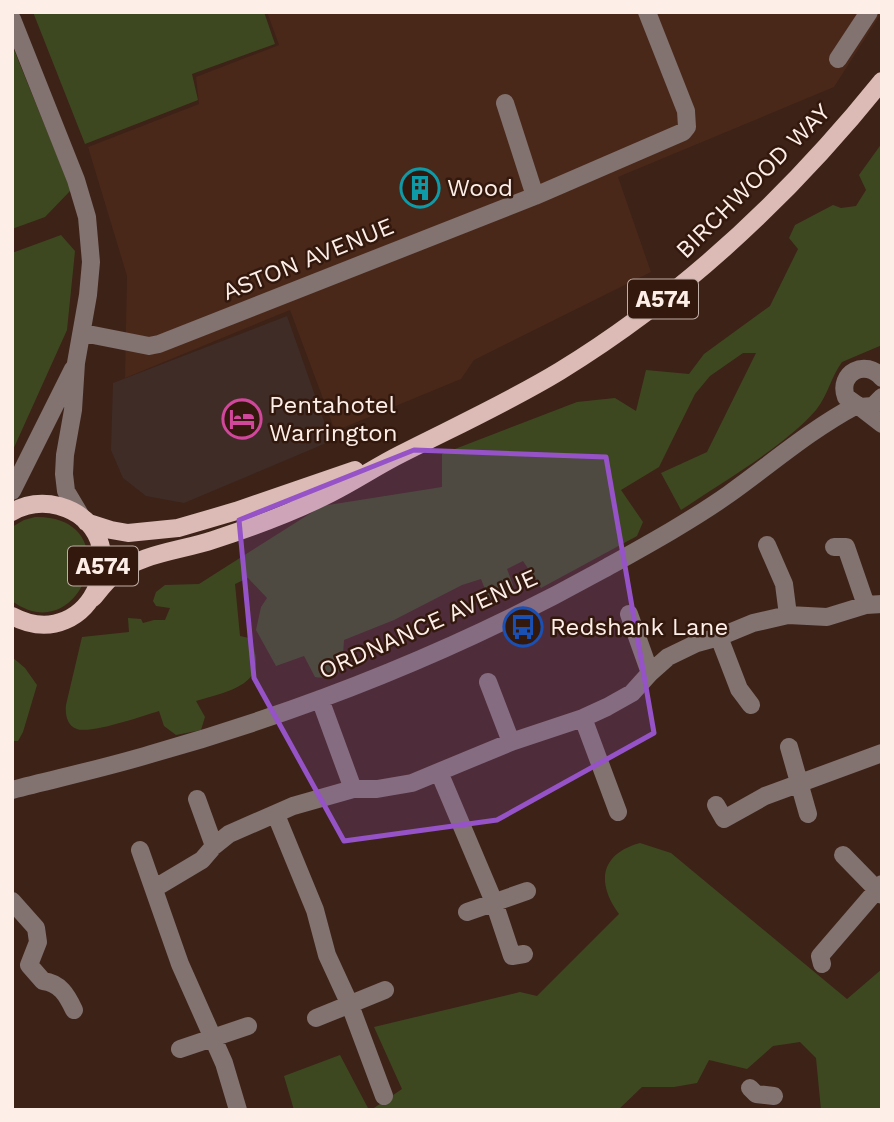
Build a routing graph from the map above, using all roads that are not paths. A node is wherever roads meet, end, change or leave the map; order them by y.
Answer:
1 (647, 12) edge
2 (869, 12) edge
3 (12, 19) edge
4 (838, 59) dead end
5 (882, 81) edge
6 (505, 103) dead end
7 (535, 196) junction
8 (83, 333) junction
9 (882, 356) edge
10 (76, 363) junction
11 (859, 368) junction
12 (882, 378) edge
13 (844, 385) junction
14 (882, 397) edge
15 (858, 407) junction
16 (825, 422) junction
17 (882, 424) edge
18 (398, 455) junction
19 (12, 491) edge
20 (12, 512) edge
21 (84, 520) junction
22 (767, 545) dead end
23 (834, 547) dead end
24 (93, 598) junction
25 (874, 604) edge
26 (628, 614) dead end
27 (788, 615) junction
28 (15, 618) edge
29 (719, 637) junction
30 (650, 673) junction
31 (488, 682) dead end
32 (320, 699) junction
33 (751, 705) dead end
34 (583, 718) junction
35 (511, 742) junction
36 (789, 747) dead end
37 (882, 752) edge
38 (439, 772) junction
39 (800, 783) junction
40 (353, 789) junction
41 (12, 790) edge
42 (197, 799) dead end
43 (716, 805) dead end
44 (808, 814) dead end
45 (276, 816) junction
46 (617, 816) dead end
47 (214, 846) junction
48 (140, 850) dead end
49 (843, 855) dead end
50 (155, 888) junction
51 (880, 890) edge
52 (527, 891) dead end
53 (12, 901) edge
54 (494, 902) junction
55 (467, 912) dead end
56 (523, 954) dead end
57 (822, 964) dead end
58 (385, 990) dead end
59 (350, 1005) junction
60 (74, 1010) dead end
61 (316, 1018) dead end
62 (248, 1026) dead end
63 (213, 1039) junction
64 (180, 1049) dead end
65 (384, 1096) dead end
66 (238, 1110) edge

1 - 7 street, ASTON AVENUE
2 - 4 street
3 - 8 street
5 - 18 main road, BIRCHWOOD WAY / A574
6 - 7 street
7 - 8 street, ASTON AVENUE
8 - 10 street
9 - 11 street
10 - 19 street
10 - 21 street
11 - 12 street
11 - 13 street, ORDNANCE AVENUE
13 - 15 street
13 - 16 street, ORDNANCE AVENUE
14 - 15 street, ORDNANCE AVENUE
15 - 16 street, ORDNANCE AVENUE
15 - 17 street
16 - 32 street, ORDNANCE AVENUE
18 - 21 main road, BIRCHWOOD WAY / A574
18 - 24 main road, BIRCHWOOD WAY / A574
20 - 21 main road, A574
21 - 24 main road, A574
22 - 27 street
23 - 25 street
24 - 28 main road, A574
25 - 27 street
26 - 30 street
27 - 29 street
29 - 30 street
29 - 33 street
30 - 34 street
31 - 35 street
32 - 40 street
32 - 41 street, ORDNANCE AVENUE
34 - 35 street
34 - 46 street
35 - 38 street
36 - 39 street
37 - 39 street
38 - 40 street
38 - 54 street
39 - 43 street
39 - 44 street
40 - 45 street
42 - 47 street
45 - 47 street
45 - 59 street
47 - 50 street
48 - 50 street
49 - 51 street
50 - 63 street
51 - 57 street
52 - 54 street
53 - 60 street
54 - 55 street
54 - 56 street
58 - 59 street
59 - 61 street
59 - 65 street
62 - 63 street
63 - 64 street
63 - 66 street

